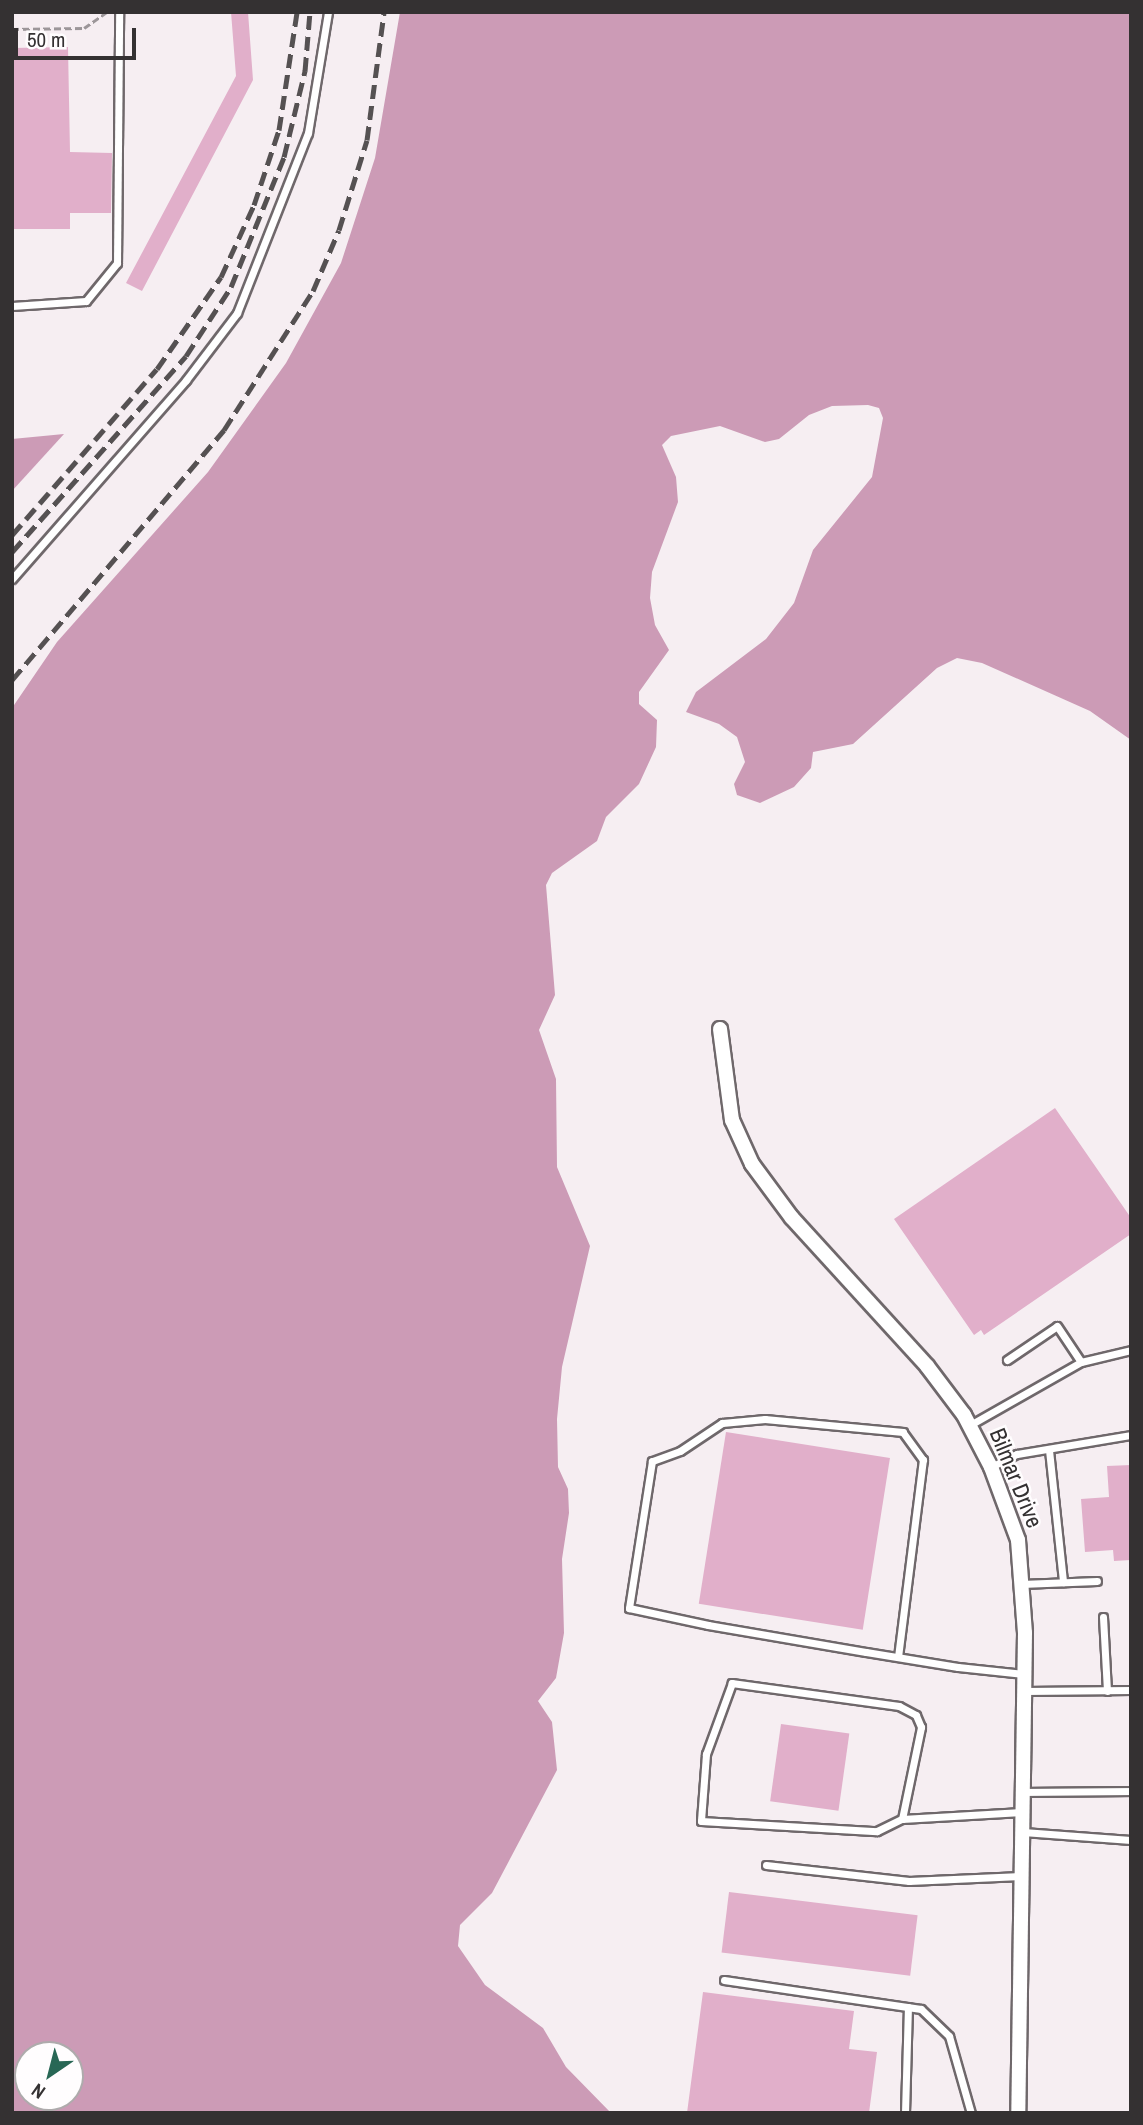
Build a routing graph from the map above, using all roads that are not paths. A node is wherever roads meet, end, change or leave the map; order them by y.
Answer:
1 (119, 12) edge
2 (328, 12) edge
3 (12, 306) edge
4 (12, 579) edge
5 (720, 1029) dead end
6 (1131, 1350) edge
7 (1007, 1360) dead end
8 (1081, 1362) junction
9 (970, 1425) junction
10 (1131, 1435) edge
11 (1049, 1450) junction
12 (991, 1467) junction
13 (1097, 1581) dead end
14 (1063, 1582) junction
15 (1021, 1584) junction
16 (1103, 1617) dead end
17 (898, 1657) junction
18 (1024, 1674) junction
19 (1131, 1690) edge
20 (1024, 1691) junction
21 (1107, 1691) junction
22 (1131, 1791) edge
23 (1023, 1792) junction
24 (1023, 1812) junction
25 (902, 1819) junction
26 (1022, 1832) junction
27 (1131, 1840) edge
28 (766, 1864) dead end
29 (1022, 1876) junction
30 (724, 1980) dead end
31 (908, 2007) junction
32 (905, 2113) edge
33 (971, 2113) edge
34 (1018, 2113) edge

1 - 3 lane
2 - 4 lane
5 - 9 street, Bilmar Drive
6 - 8 lane
7 - 8 lane
8 - 9 lane
9 - 12 street, Bilmar Drive
10 - 11 lane
11 - 12 lane
11 - 14 lane
12 - 15 street, Bilmar Drive
13 - 14 lane
14 - 15 lane
15 - 18 street, Bilmar Drive
16 - 21 lane
17 - 17 lane
17 - 18 lane
18 - 20 street, Bilmar Drive
19 - 21 lane
20 - 21 lane
20 - 23 street, Bilmar Drive
22 - 23 lane
23 - 24 street, Bilmar Drive
24 - 25 lane
24 - 26 street, Bilmar Drive
25 - 25 lane
26 - 27 lane
26 - 29 street, Bilmar Drive
28 - 29 lane
29 - 34 street, Bilmar Drive
30 - 31 lane
31 - 32 lane
31 - 33 lane

